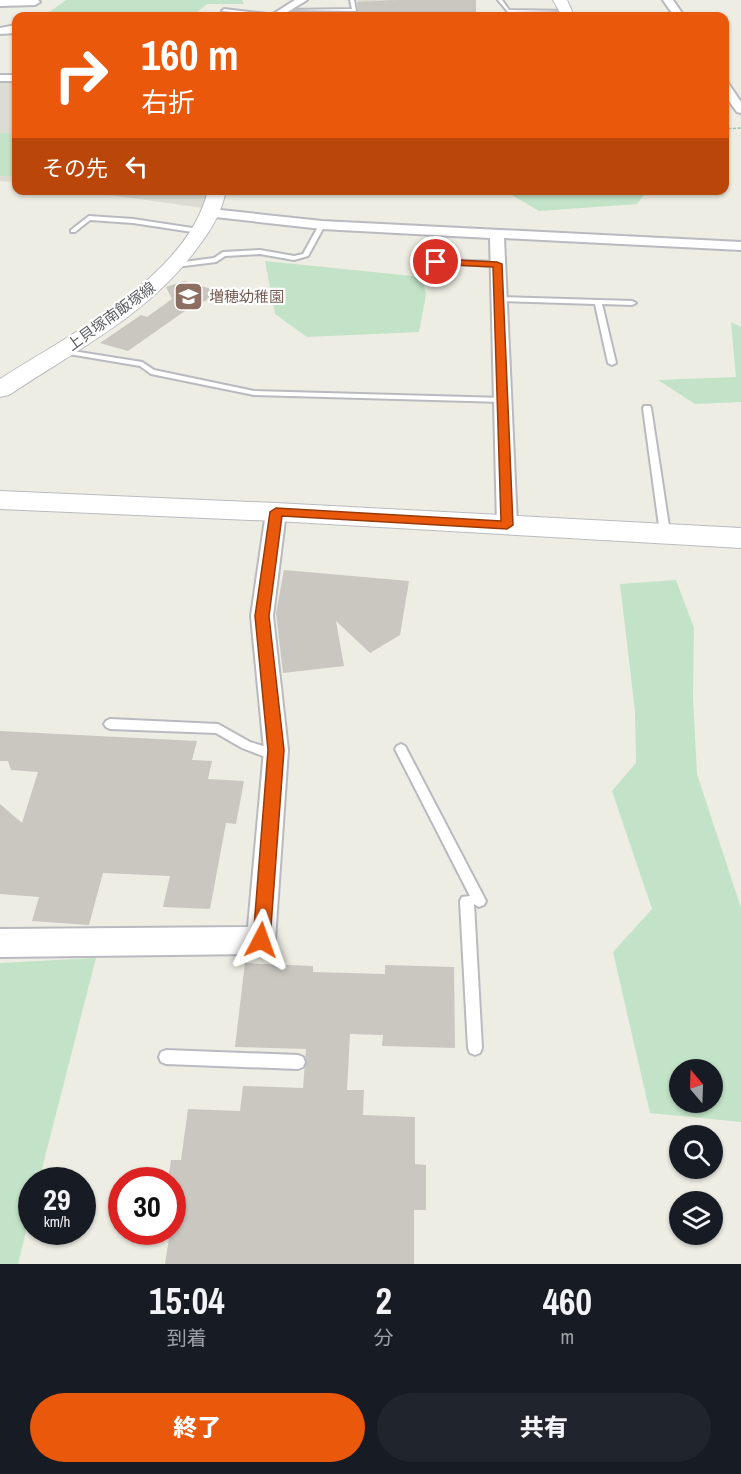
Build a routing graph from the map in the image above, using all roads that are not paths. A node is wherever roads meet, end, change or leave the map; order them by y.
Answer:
1 (352, 0) edge
2 (500, 0) edge
3 (0, 3) edge
4 (565, 9) edge
5 (224, 10) dead end
6 (28, 12) edge
7 (241, 12) edge
8 (324, 12) edge
9 (729, 83) edge
10 (741, 110) edge
11 (216, 195) edge
12 (211, 213) junction
13 (322, 225) junction
14 (73, 231) dead end
15 (199, 231) junction
16 (497, 234) junction
17 (741, 246) edge
18 (416, 261) dead end
19 (497, 264) junction
20 (176, 265) junction
21 (499, 299) junction
22 (598, 302) junction
23 (632, 303) dead end
24 (63, 351) junction
25 (612, 363) dead end
26 (10, 376) edge
27 (0, 390) edge
28 (504, 400) junction
29 (646, 408) dead end
30 (0, 500) edge
31 (276, 512) junction
32 (507, 525) junction
33 (665, 533) junction
34 (741, 538) edge
35 (110, 724) dead end
36 (401, 749) dead end
37 (276, 750) junction
38 (0, 943) edge
39 (475, 1048) dead end
40 (166, 1057) dead end
41 (298, 1062) dead end

1 - 8 lane
2 - 4 lane
3 - 6 street
5 - 7 lane
9 - 10 street
11 - 12 street, 上貝塚南飯塚線
12 - 13 street
12 - 15 street, 上貝塚南飯塚線
13 - 16 street
13 - 20 lane
14 - 15 lane
15 - 20 street, 上貝塚南飯塚線
16 - 17 street
16 - 19 street
18 - 19 lane
19 - 21 street
20 - 24 street, 上貝塚南飯塚線
21 - 22 lane
21 - 28 street
22 - 23 lane
22 - 25 lane
24 - 26 street, 上貝塚南飯塚線
24 - 28 lane
26 - 27 street, 上貝塚南飯塚線
28 - 32 street
29 - 33 lane
30 - 31 street
31 - 32 street
31 - 37 street
32 - 33 street
33 - 34 street
35 - 37 lane
36 - 39 lane
37 - 38 street
40 - 41 lane

